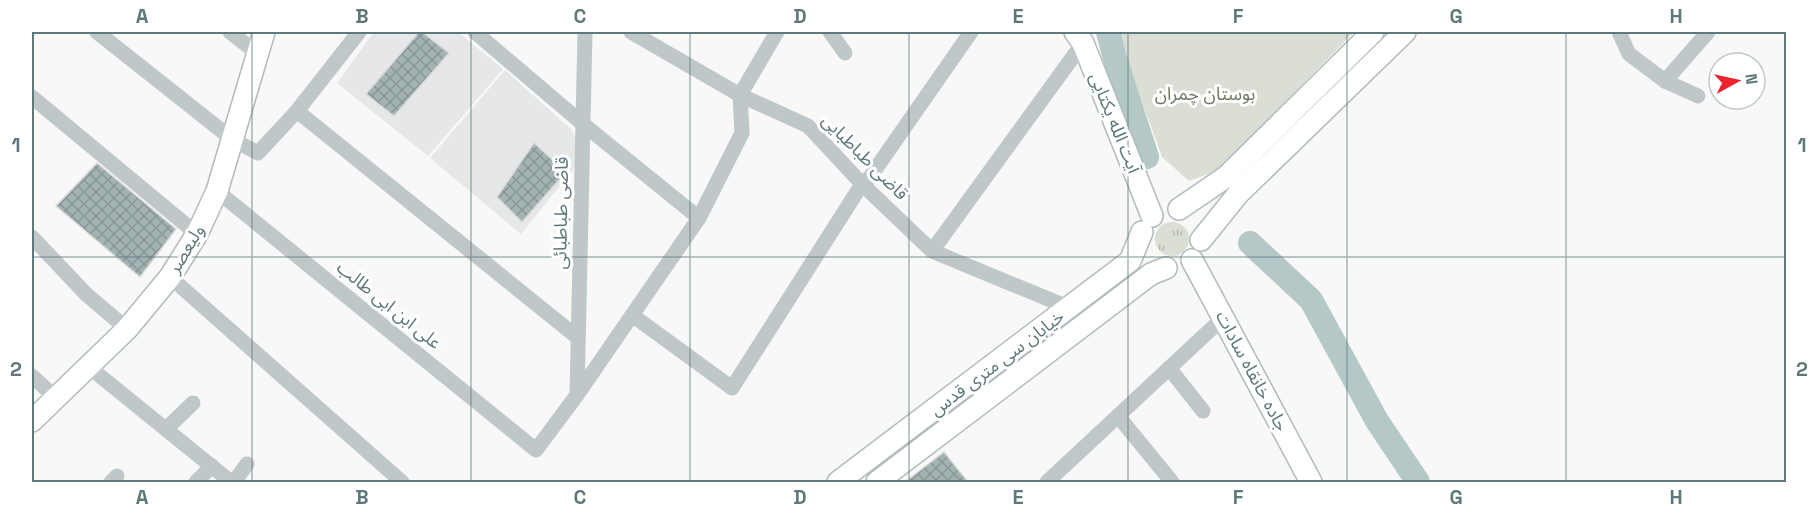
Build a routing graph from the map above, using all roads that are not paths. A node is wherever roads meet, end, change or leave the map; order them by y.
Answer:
1 (97, 32) edge
2 (230, 32) edge
3 (264, 32) edge
4 (358, 32) edge
5 (475, 32) edge
6 (585, 32) edge
7 (631, 32) edge
8 (777, 32) edge
9 (830, 32) edge
10 (970, 32) edge
11 (1373, 32) edge
12 (1405, 32) edge
13 (1619, 32) edge
14 (1708, 32) edge
15 (1080, 35) edge
16 (257, 53) junction
17 (845, 53) dead end
18 (1665, 81) junction
19 (740, 95) junction
20 (1698, 96) dead end
21 (32, 97) edge
22 (297, 111) junction
23 (583, 124) junction
24 (232, 139) junction
25 (862, 184) junction
26 (217, 191) junction
27 (1179, 209) junction
28 (699, 218) junction
29 (1147, 224) junction
30 (196, 234) junction
31 (32, 237) edge
32 (1202, 240) junction
33 (932, 251) junction
34 (1192, 260) junction
35 (1166, 268) junction
36 (170, 277) junction
37 (1070, 308) junction
38 (632, 315) junction
39 (1223, 318) junction
40 (127, 329) junction
41 (577, 337) junction
42 (89, 367) junction
43 (1169, 368) junction
44 (32, 376) edge
45 (577, 395) junction
46 (56, 398) junction
47 (193, 403) dead end
48 (1203, 411) dead end
49 (1118, 416) junction
50 (32, 421) edge
51 (166, 429) junction
52 (247, 464) dead end
53 (212, 466) junction
54 (196, 483) edge
55 (233, 483) edge
56 (402, 483) edge
57 (838, 483) edge
58 (877, 483) edge
59 (1047, 483) edge
60 (1172, 483) edge
61 (1311, 483) edge

1 - 24 street
2 - 16 street
3 - 16 main road, ولیعصر
4 - 22 street
5 - 23 street
6 - 23 street, قاضی طباطبائی
7 - 19 street, قاضی طباطبایی
8 - 19 street
9 - 17 street
10 - 25 street
11 - 27 main road
12 - 32 main road
13 - 18 street
14 - 18 street
15 - 29 main road, آیت الله یکتایی
15 - 33 street
16 - 24 main road, ولیعصر
18 - 20 street
19 - 25 street, قاضی طباطبایی
19 - 28 street
21 - 30 street
22 - 24 street
22 - 41 street
23 - 28 street
23 - 41 street, قاضی طباطبائی
24 - 26 main road, ولیعصر
25 - 33 street, قاضی طباطبایی
25 - 38 street
26 - 30 main road, ولیعصر
26 - 45 street, علی ابن ابی طالب
27 - 29 main road
27 - 32 main road
28 - 38 street
29 - 35 main road
29 - 37 main road, خیابان سی متری قدس
30 - 36 main road, ولیعصر
31 - 40 street
32 - 34 main road
33 - 37 street, قاضی طباطبایی
34 - 35 main road
34 - 39 main road, جاده خانقاه سادات
35 - 58 main road, خیابان سی متری قدس
36 - 40 main road, ولیعصر
36 - 56 street
37 - 57 main road, خیابان سی متری قدس
38 - 45 street
39 - 43 street
39 - 61 main road, جاده خانقاه سادات
40 - 42 main road, ولیعصر
41 - 45 street, قاضی طباطبائی
42 - 46 main road, ولیعصر
42 - 51 street
43 - 48 street
43 - 49 street
44 - 46 street
46 - 50 main road, ولیعصر
47 - 51 street
49 - 59 street
49 - 60 street
51 - 53 street
52 - 55 street
53 - 54 street
53 - 55 street

